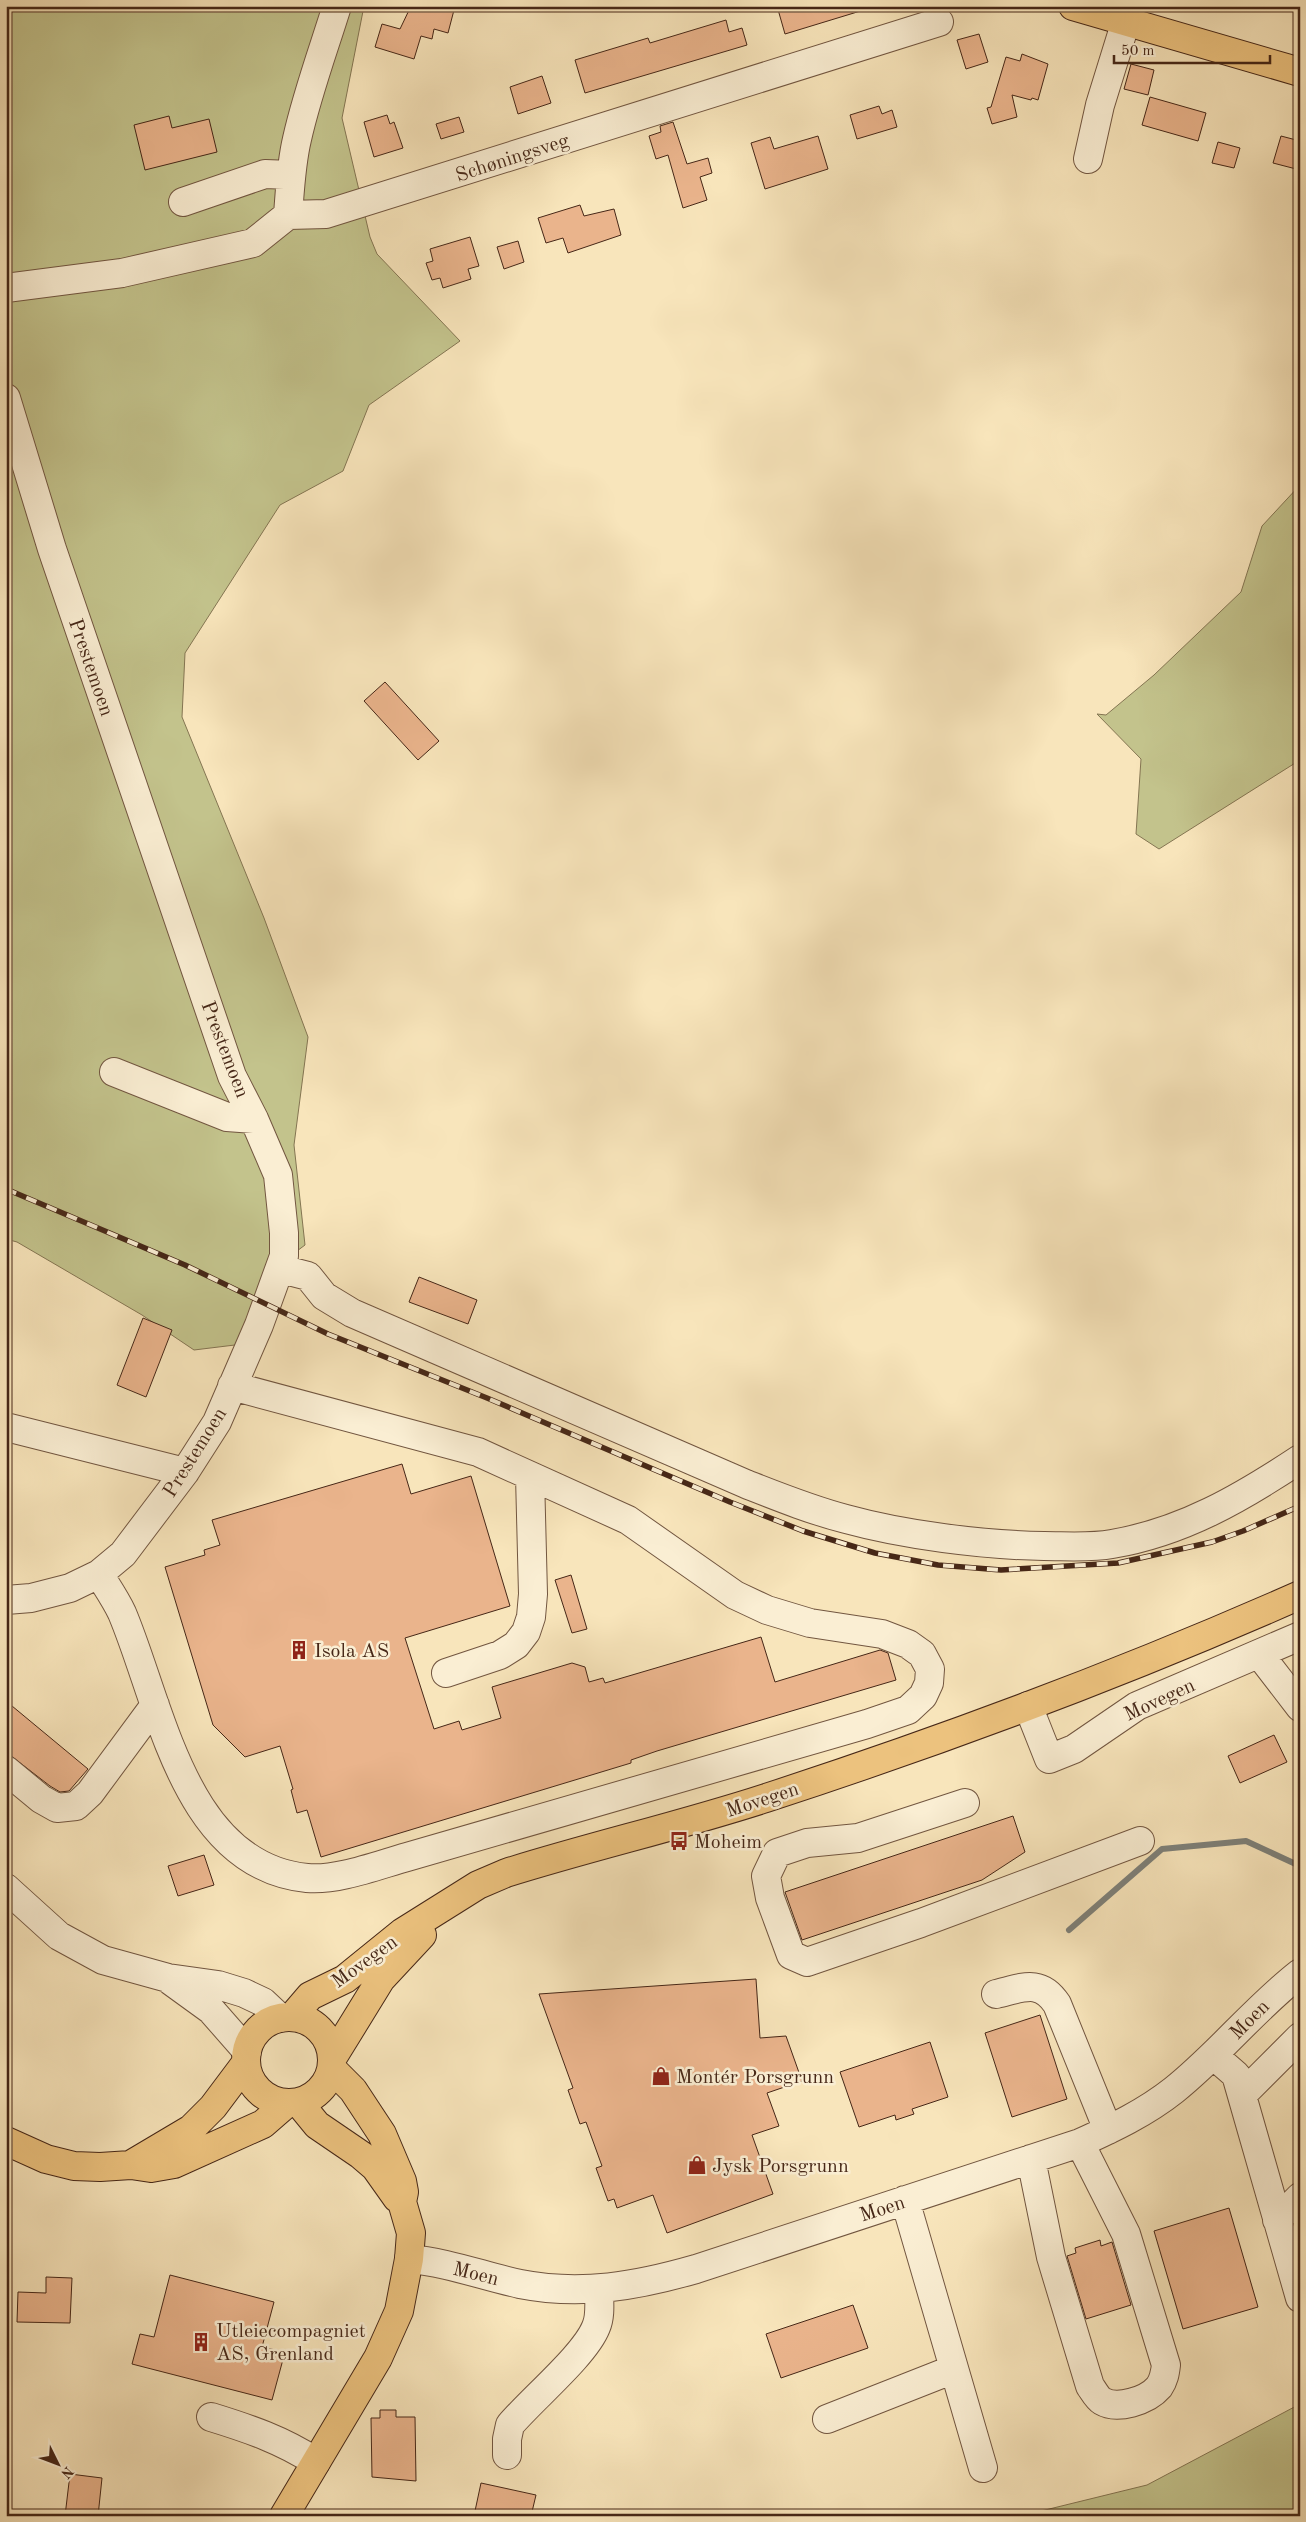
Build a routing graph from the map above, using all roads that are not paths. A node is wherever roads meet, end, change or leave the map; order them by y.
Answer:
1 (337, 6) edge
2 (1073, 6) edge
3 (1126, 21) junction
4 (939, 22) dead end
5 (1300, 72) edge
6 (1088, 159) dead end
7 (291, 175) junction
8 (183, 202) dead end
9 (288, 215) junction
10 (6, 288) edge
11 (6, 398) edge
12 (114, 1072) dead end
13 (254, 1119) junction
14 (281, 1269) junction
15 (232, 1386) junction
16 (6, 1427) edge
17 (1300, 1459) edge
18 (185, 1472) junction
19 (530, 1476) junction
20 (99, 1574) junction
21 (1300, 1595) edge
22 (6, 1600) edge
23 (1300, 1636) edge
24 (1260, 1654) junction
25 (446, 1673) dead end
26 (155, 1705) junction
27 (1028, 1706) junction
28 (1300, 1707) edge
29 (6, 1770) edge
30 (965, 1803) dead end
31 (1140, 1841) dead end
32 (6, 1888) edge
33 (441, 1910) junction
34 (1300, 1973) edge
35 (168, 1978) junction
36 (996, 1994) dead end
37 (286, 2017) junction
38 (1300, 2037) edge
39 (1213, 2055) junction
40 (246, 2057) junction
41 (332, 2063) junction
42 (1242, 2095) junction
43 (292, 2103) junction
44 (1108, 2130) junction
45 (6, 2141) edge
46 (1080, 2143) junction
47 (1031, 2159) junction
48 (131, 2165) junction
49 (1300, 2197) edge
50 (905, 2200) junction
51 (402, 2202) junction
52 (1277, 2220) junction
53 (409, 2259) junction
54 (599, 2289) junction
55 (1300, 2298) edge
56 (954, 2370) junction
57 (211, 2417) dead end
58 (827, 2419) dead end
59 (507, 2456) dead end
60 (316, 2462) junction
61 (983, 2468) dead end
62 (284, 2516) edge

1 - 7 street
2 - 3 main road
3 - 5 main road
3 - 6 street
4 - 9 street, Schøningsveg
7 - 8 street
7 - 9 street
9 - 10 street
11 - 13 street, Prestemoen
12 - 13 street
13 - 14 street, Prestemoen
14 - 15 street, Prestemoen
14 - 17 street
15 - 18 street, Prestemoen
15 - 19 street
16 - 18 street
18 - 20 street, Prestemoen
19 - 25 street
19 - 26 street
20 - 22 street, Prestemoen
20 - 26 street
21 - 27 main road, Movegen
23 - 24 street, Movegen
24 - 27 street, Movegen
24 - 28 street
26 - 29 street
27 - 33 main road, Movegen
30 - 31 street
32 - 35 street
33 - 37 main road, Movegen
33 - 41 main road, Movegen
34 - 39 street, Moen
35 - 37 street
35 - 40 street
36 - 44 street
37 - 40 main road
37 - 41 main road
38 - 42 street
39 - 42 street
39 - 44 street, Moen
40 - 43 main road
40 - 48 main road
41 - 43 main road
41 - 51 main road
42 - 52 street
43 - 48 main road
43 - 51 main road
44 - 46 street, Moen
45 - 48 main road
46 - 47 street, Moen
46 - 47 street
47 - 50 street, Moen
49 - 52 street
50 - 54 street, Moen
50 - 56 street
51 - 53 main road
52 - 55 street
53 - 54 street, Moen
53 - 60 main road
54 - 59 street
56 - 58 street
56 - 61 street
57 - 60 street
60 - 62 main road

